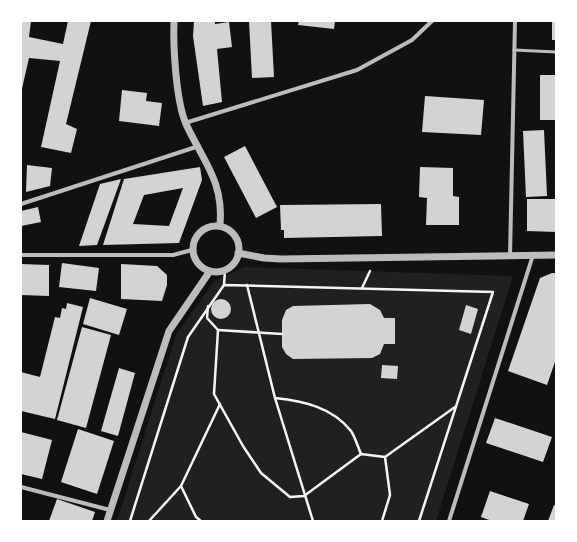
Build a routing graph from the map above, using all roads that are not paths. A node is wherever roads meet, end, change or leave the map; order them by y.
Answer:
1 (174, 21) edge
2 (432, 21) edge
3 (515, 21) edge
4 (514, 50) junction
5 (556, 52) edge
6 (185, 123) junction
7 (199, 146) junction
8 (21, 204) edge
9 (220, 226) junction
10 (192, 250) junction
11 (238, 253) junction
12 (21, 255) edge
13 (534, 255) junction
14 (556, 255) edge
15 (510, 256) junction
16 (210, 271) junction
17 (21, 487) edge
18 (110, 510) junction
19 (107, 521) edge
20 (449, 521) edge

1 - 6 street
2 - 6 street
3 - 4 street
4 - 5 lane
4 - 15 street
6 - 7 street
7 - 8 street
7 - 9 street
9 - 10 street
9 - 11 street
10 - 12 street
10 - 16 street
11 - 15 street
11 - 16 street
13 - 14 street
13 - 15 street
13 - 20 street
16 - 18 street
17 - 18 street
18 - 19 street

